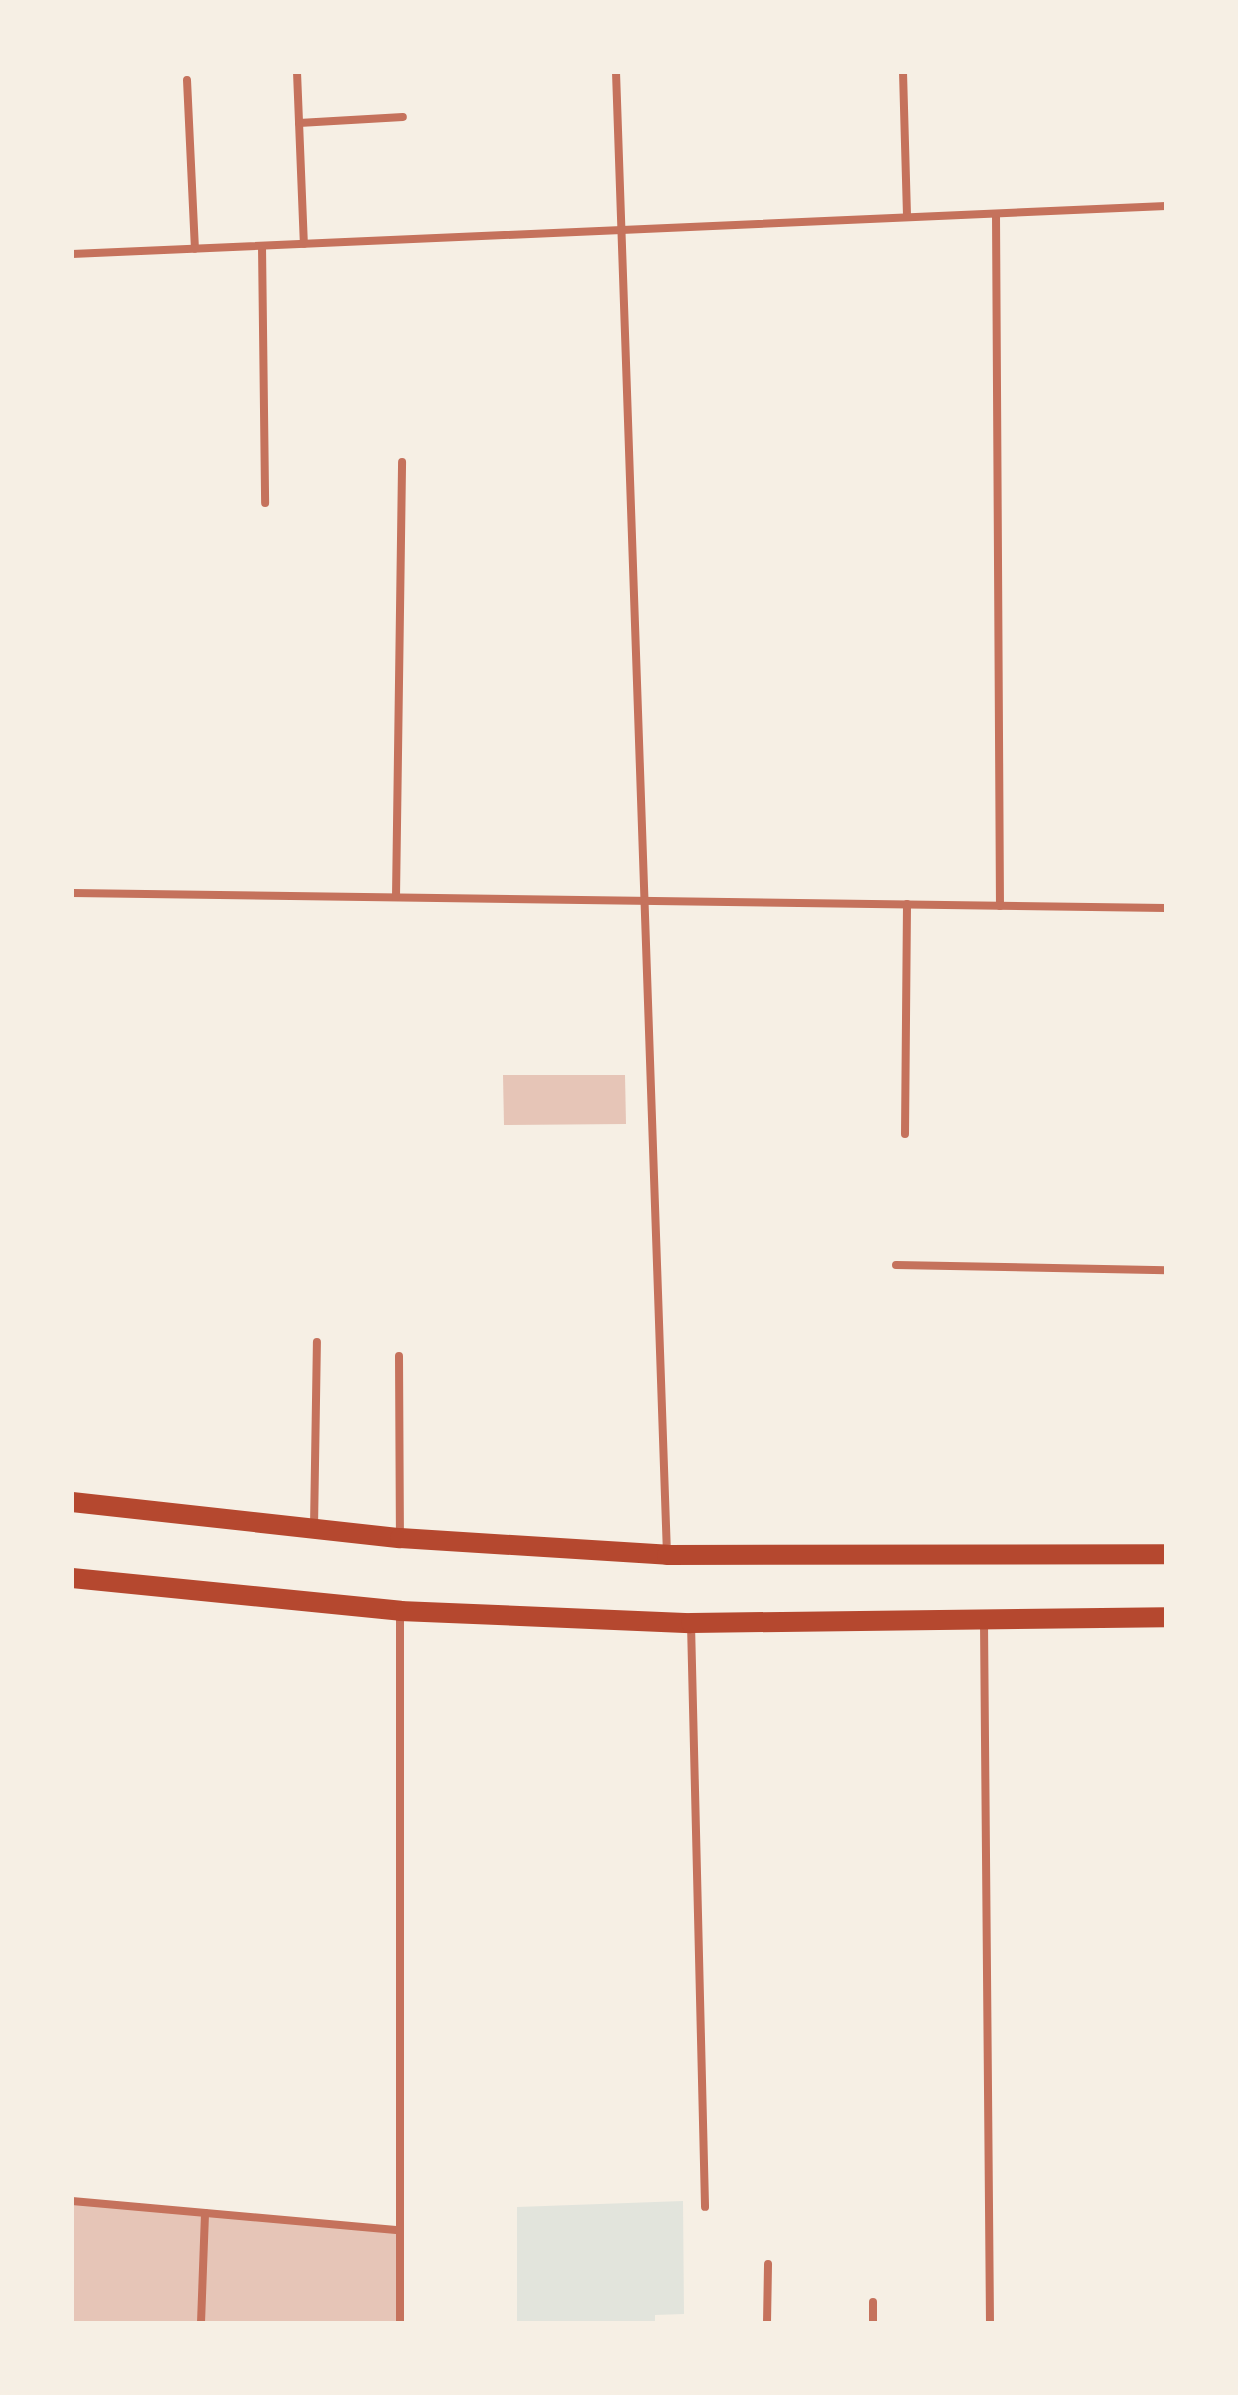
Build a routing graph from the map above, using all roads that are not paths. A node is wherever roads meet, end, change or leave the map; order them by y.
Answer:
1 (297, 72) edge
2 (616, 72) edge
3 (903, 72) edge
4 (187, 80) dead end
5 (403, 117) dead end
6 (299, 123) junction
7 (1166, 206) edge
8 (907, 214) junction
9 (996, 214) junction
10 (622, 230) junction
11 (304, 244) junction
12 (262, 246) junction
13 (195, 249) junction
14 (72, 254) edge
15 (402, 462) dead end
16 (265, 503) dead end
17 (72, 893) edge
18 (396, 897) junction
19 (647, 901) junction
20 (907, 904) junction
21 (1000, 906) junction
22 (1166, 908) edge
23 (905, 1134) dead end
24 (896, 1265) dead end
25 (1166, 1270) edge
26 (317, 1342) dead end
27 (399, 1356) dead end
28 (72, 1502) edge
29 (314, 1529) junction
30 (400, 1538) junction
31 (1166, 1554) edge
32 (667, 1555) junction
33 (72, 1578) edge
34 (400, 1611) junction
35 (1166, 1617) edge
36 (984, 1622) junction
37 (691, 1623) junction
38 (72, 2201) edge
39 (705, 2207) dead end
40 (205, 2213) junction
41 (399, 2230) junction
42 (768, 2264) dead end
43 (873, 2302) dead end
44 (201, 2323) edge
45 (400, 2323) edge
46 (767, 2323) edge
47 (873, 2323) edge
48 (990, 2323) edge

1 - 6 street
2 - 10 street
3 - 8 street
4 - 13 street
5 - 6 street
6 - 11 street
7 - 9 street
8 - 9 street
8 - 10 street
9 - 21 street
10 - 11 street
10 - 19 street
11 - 12 street
12 - 13 street
12 - 16 street
13 - 14 street
15 - 18 street
17 - 18 street
18 - 19 street
19 - 20 street
19 - 32 street
20 - 21 street
20 - 23 street
21 - 22 street
24 - 25 street
26 - 29 street
27 - 30 street
28 - 29 main road
29 - 30 main road
30 - 32 main road
31 - 32 main road
33 - 34 main road
34 - 37 main road
34 - 41 street
35 - 36 main road
36 - 37 main road
36 - 48 street
37 - 39 street
38 - 40 street
40 - 41 street
40 - 44 street
41 - 45 street
42 - 46 street
43 - 47 street

